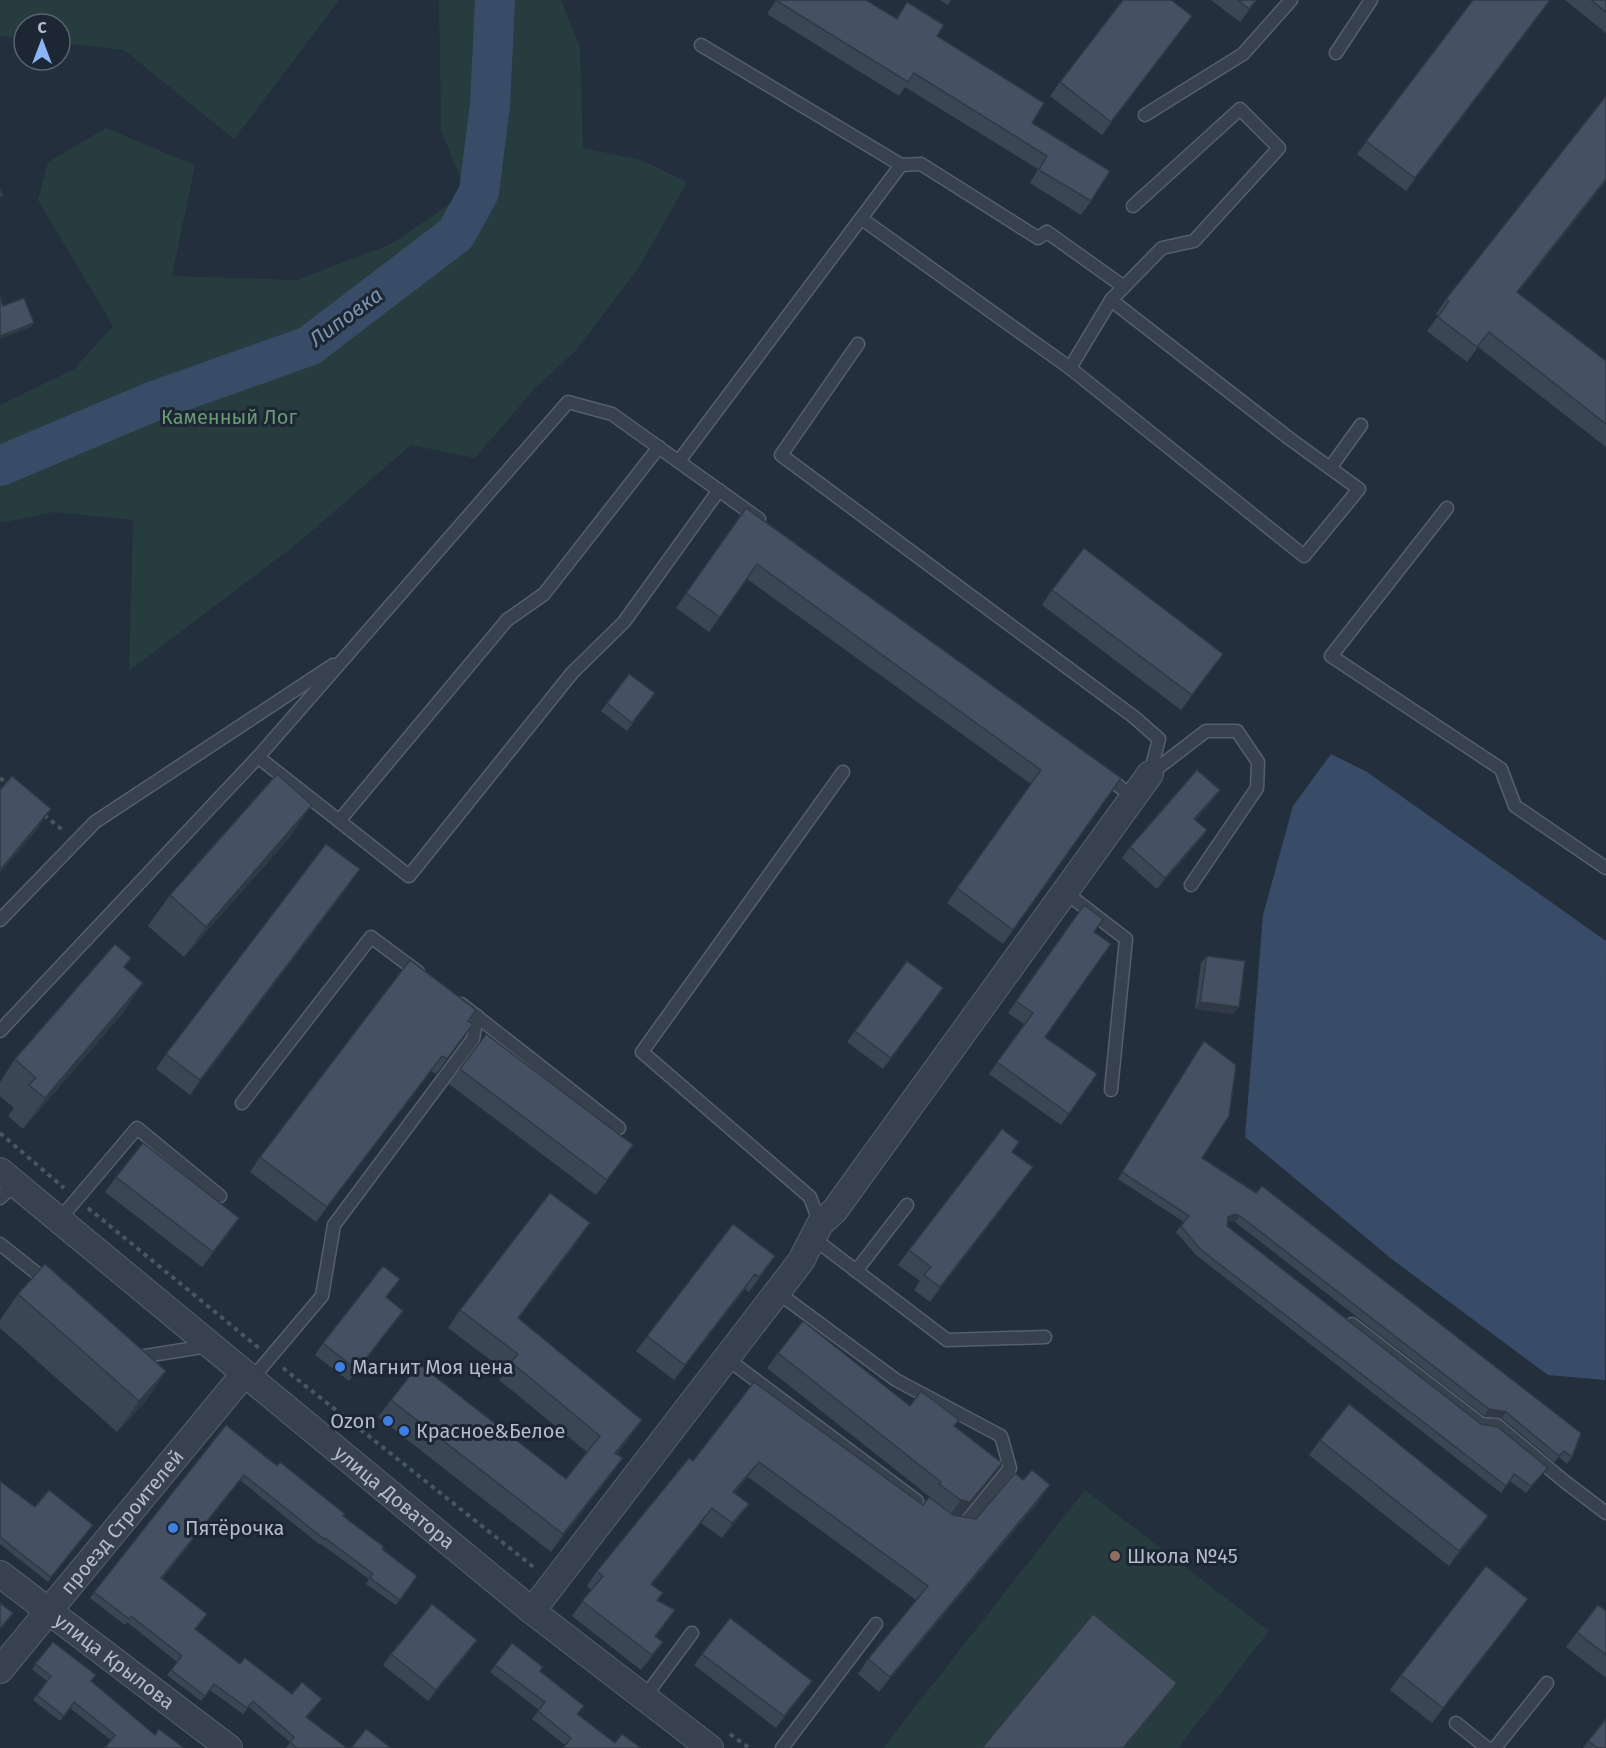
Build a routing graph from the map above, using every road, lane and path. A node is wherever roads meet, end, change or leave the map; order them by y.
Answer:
1 (1291, 0) edge
2 (1371, 0) edge
3 (701, 45) dead end
4 (1336, 53) dead end
5 (1145, 115) dead end
6 (901, 165) junction
7 (1133, 206) dead end
8 (862, 219) junction
9 (1124, 287) junction
10 (1111, 300) junction
11 (858, 344) dead end
12 (1070, 368) junction
13 (1361, 425) dead end
14 (659, 447) junction
15 (679, 461) junction
16 (1330, 468) junction
17 (719, 490) junction
18 (1447, 508) dead end
19 (767, 526) edge
20 (348, 654) junction
21 (258, 757) junction
22 (1095, 768) edge
23 (843, 772) dead end
24 (1150, 774) junction
25 (0, 778) edge
26 (17, 792) edge
27 (1133, 797) junction
28 (42, 813) edge
29 (339, 821) junction
30 (76, 841) junction
31 (1606, 868) edge
32 (1191, 885) dead end
33 (1065, 892) junction
34 (0, 920) edge
35 (424, 976) edge
36 (451, 996) edge
37 (477, 1016) junction
38 (0, 1031) edge
39 (1111, 1090) dead end
40 (242, 1103) dead end
41 (619, 1128) dead end
42 (0, 1133) edge
43 (5, 1184) edge
44 (220, 1196) dead end
45 (76, 1199) junction
46 (907, 1205) dead end
47 (58, 1220) junction
48 (816, 1231) junction
49 (0, 1244) edge
50 (856, 1271) junction
51 (56, 1289) edge
52 (777, 1293) junction
53 (1342, 1316) edge
54 (1045, 1336) dead end
55 (121, 1341) edge
56 (209, 1346) junction
57 (270, 1358) junction
58 (726, 1358) junction
59 (247, 1377) junction
60 (927, 1509) edge
61 (1606, 1513) edge
62 (946, 1523) edge
63 (0, 1574) edge
64 (539, 1603) junction
65 (48, 1611) junction
66 (876, 1624) dead end
67 (692, 1633) dead end
68 (0, 1670) edge
69 (1547, 1683) dead end
70 (644, 1698) junction
71 (1456, 1723) dead end
72 (716, 1738) edge
73 (230, 1748) edge
74 (749, 1748) edge
75 (782, 1748) edge
76 (1487, 1748) edge
77 (1495, 1748) edge

1 - 5 lane
2 - 4 lane
3 - 6 lane
6 - 8 lane
6 - 9 lane
7 - 9 lane
8 - 12 lane
8 - 15 lane
9 - 10 lane
10 - 12 lane
10 - 16 lane
11 - 24 lane
12 - 16 lane
13 - 16 lane
14 - 15 lane
14 - 20 lane
14 - 29 lane
15 - 17 lane
17 - 19 lane
17 - 29 lane
18 - 31 lane
20 - 21 lane
20 - 30 lane
21 - 29 lane
21 - 38 lane
22 - 27 lane
23 - 48 lane
24 - 27 street
24 - 32 lane
25 - 26 path
27 - 33 street
28 - 30 path
30 - 34 lane
33 - 39 lane
33 - 48 street
35 - 40 lane
36 - 37 lane
37 - 41 lane
37 - 57 lane
42 - 45 path
43 - 47 street, улица Доватора
44 - 45 lane
45 - 47 lane
45 - 57 path
46 - 50 lane
47 - 56 street, улица Доватора
48 - 50 lane
48 - 52 street
49 - 51 lane
50 - 54 lane
52 - 58 street
52 - 62 lane
53 - 61 lane
55 - 56 lane
56 - 59 street, улица Доватора
57 - 59 lane
57 - 64 path
58 - 60 lane
58 - 64 street
59 - 64 street, улица Доватора
59 - 65 street, проезд Строителей
63 - 65 street, улица Крылова
64 - 70 street, улица Доватора
65 - 68 street, проезд Строителей
65 - 73 street, улица Крылова
66 - 75 lane
67 - 70 lane
69 - 77 lane
70 - 72 street, улица Доватора
71 - 76 lane
72 - 74 path

